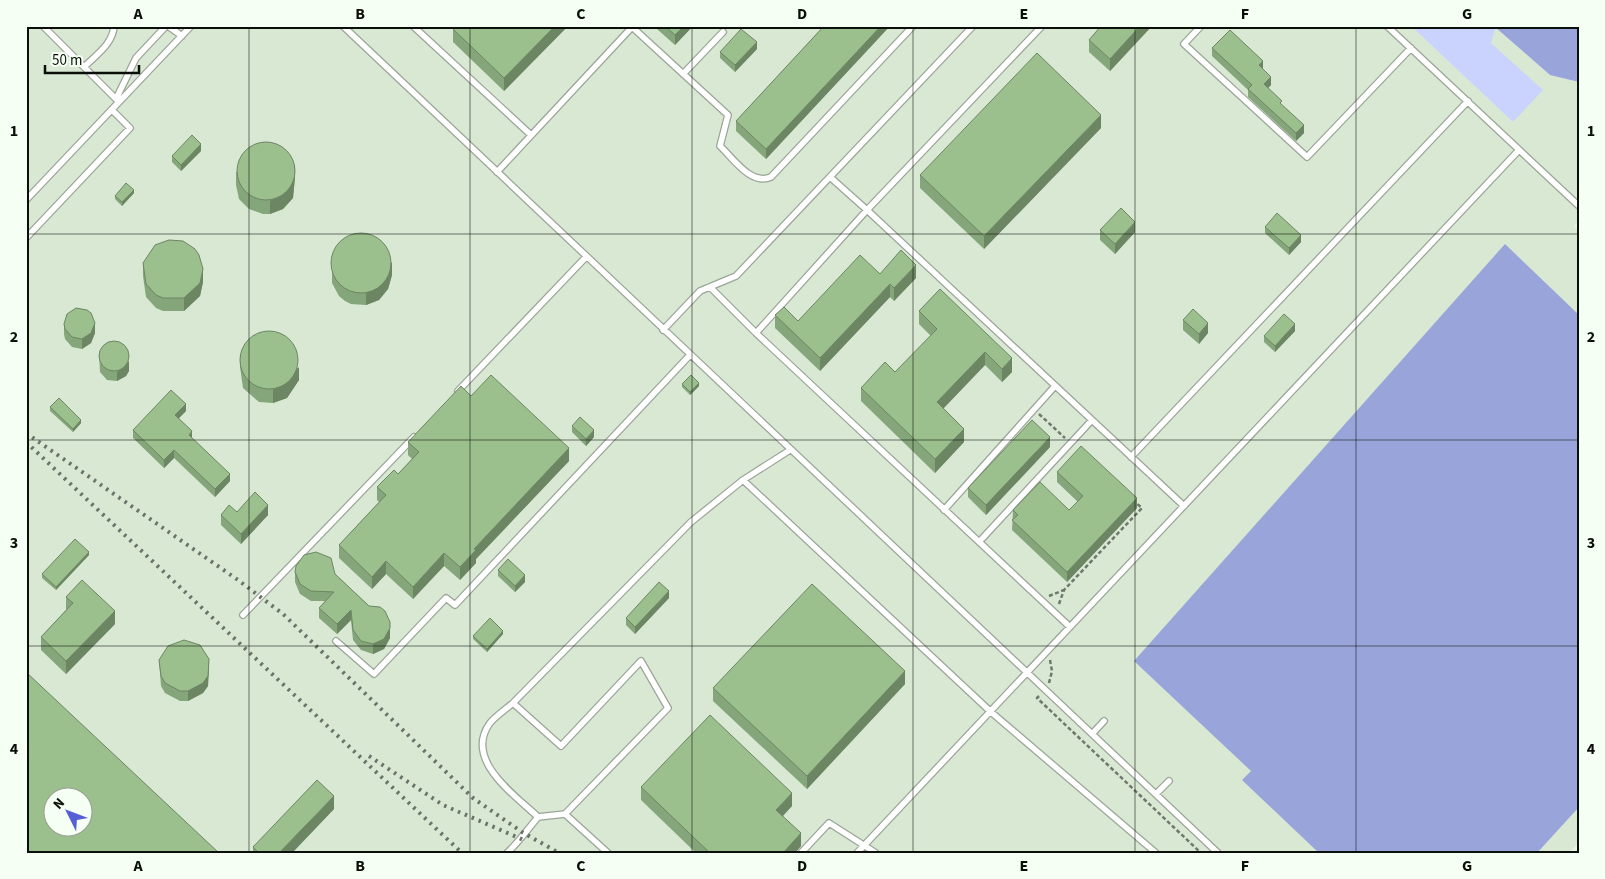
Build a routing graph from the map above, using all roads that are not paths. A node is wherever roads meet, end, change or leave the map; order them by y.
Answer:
1 (43, 26) edge
2 (114, 26) edge
3 (167, 26) edge
4 (191, 26) edge
5 (343, 26) edge
6 (413, 26) edge
7 (913, 26) edge
8 (973, 26) edge
9 (1042, 26) edge
10 (1201, 26) edge
11 (1388, 26) edge
12 (632, 27) edge
13 (723, 32) dead end
14 (182, 36) junction
15 (1410, 48) junction
16 (84, 67) junction
17 (683, 74) junction
18 (118, 100) junction
19 (1468, 101) junction
20 (112, 110) junction
21 (531, 135) junction
22 (1519, 150) junction
23 (496, 172) junction
24 (830, 177) junction
25 (26, 200) edge
26 (1579, 206) edge
27 (867, 210) junction
28 (26, 238) edge
29 (586, 257) junction
30 (710, 287) junction
31 (663, 330) junction
32 (756, 333) junction
33 (690, 355) junction
34 (1055, 386) junction
35 (450, 399) edge
36 (1092, 420) junction
37 (417, 434) edge
38 (790, 450) junction
39 (1131, 457) junction
40 (743, 480) junction
41 (1184, 506) junction
42 (944, 510) junction
43 (979, 542) junction
44 (243, 615) dead end
45 (1070, 627) junction
46 (336, 641) dead end
47 (1028, 673) junction
48 (513, 702) junction
49 (990, 712) junction
50 (1104, 721) dead end
51 (1092, 734) junction
52 (1169, 780) dead end
53 (1156, 794) junction
54 (565, 814) junction
55 (538, 817) junction
56 (864, 846) junction
57 (507, 853) edge
58 (608, 853) edge
59 (801, 853) edge
60 (858, 853) edge
61 (876, 853) edge
62 (1156, 853) edge
63 (1218, 853) edge

1 - 16 lane
2 - 16 lane
3 - 14 lane
3 - 18 lane
4 - 14 lane
5 - 23 lane
6 - 21 lane
7 - 17 lane
8 - 24 lane
9 - 27 lane
10 - 15 lane
11 - 15 lane
12 - 17 lane
12 - 21 lane
13 - 17 lane
14 - 18 lane
15 - 19 lane
16 - 18 lane
18 - 20 lane
19 - 22 lane
19 - 39 lane
20 - 25 lane
20 - 28 lane
21 - 23 lane
22 - 26 lane
22 - 41 lane
23 - 29 lane
24 - 27 lane
24 - 30 lane
27 - 32 lane
27 - 34 lane
29 - 31 lane
29 - 35 lane
30 - 31 lane
30 - 32 lane
31 - 33 lane
32 - 42 lane
33 - 38 lane
33 - 46 lane
34 - 36 lane
34 - 42 lane
36 - 39 lane
36 - 43 lane
37 - 44 lane
38 - 40 lane
38 - 47 lane
39 - 41 lane
40 - 48 lane
40 - 49 lane
41 - 45 lane
42 - 43 lane
43 - 45 lane
45 - 47 lane
47 - 49 lane
47 - 51 lane
48 - 54 lane
48 - 55 lane
49 - 56 lane
49 - 62 lane
50 - 51 lane
51 - 53 lane
52 - 53 lane
53 - 63 lane
54 - 55 lane
54 - 58 lane
55 - 57 lane
56 - 59 lane
56 - 60 lane
56 - 61 lane

